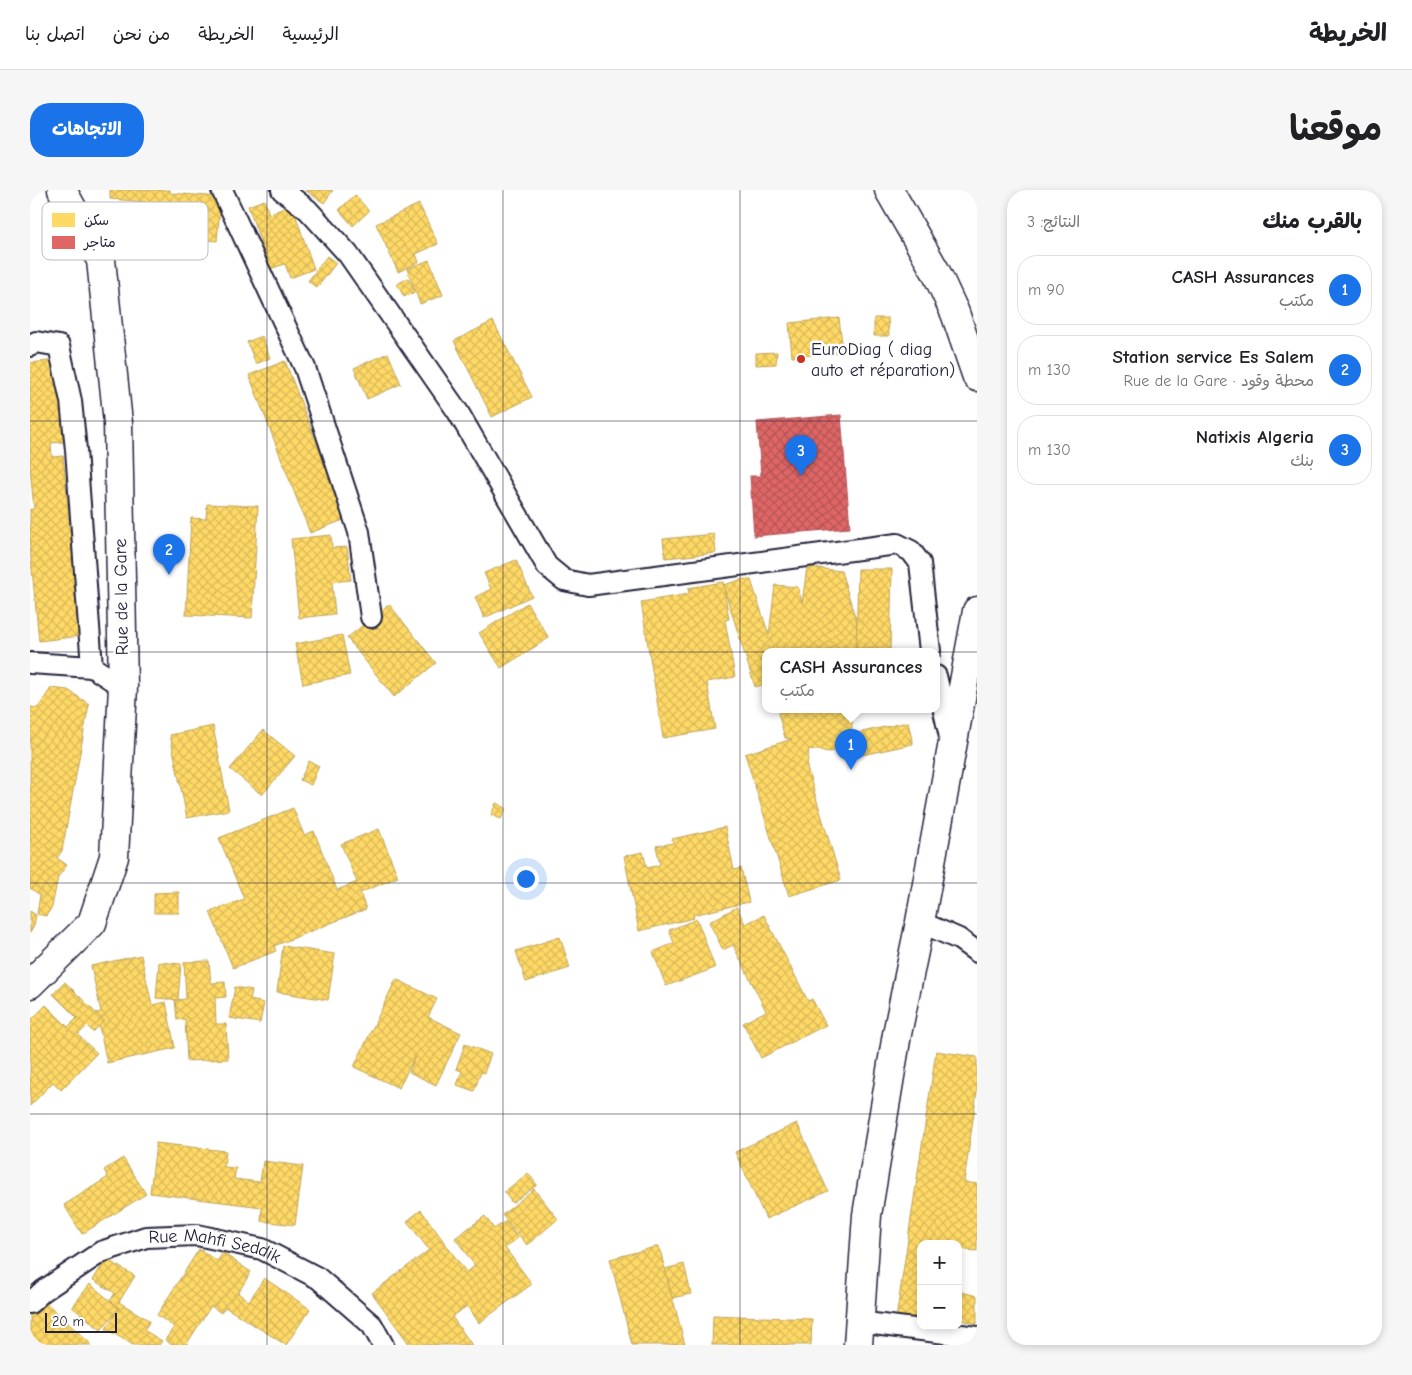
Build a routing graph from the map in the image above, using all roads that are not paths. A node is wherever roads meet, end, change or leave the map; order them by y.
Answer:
1 (62, 190) edge
2 (222, 190) edge
3 (282, 190) edge
4 (889, 190) edge
5 (69, 202) edge
6 (101, 260) edge
7 (30, 346) edge
8 (977, 378) edge
9 (977, 611) edge
10 (371, 618) dead end
11 (930, 648) edge
12 (30, 663) edge
13 (92, 666) junction
14 (123, 686) junction
15 (940, 694) edge
16 (952, 746) junction
17 (920, 922) junction
18 (977, 952) edge
19 (30, 984) edge
20 (30, 1303) edge
21 (858, 1333) edge
22 (977, 1337) edge
23 (383, 1345) edge

1 - 5 main road, Rue de la Gare
2 - 10 street
3 - 11 street
4 - 8 main road
6 - 14 main road, Rue de la Gare
7 - 13 street
9 - 16 main road
12 - 13 street
13 - 14 street
14 - 19 main road, Rue de la Gare
15 - 16 street
16 - 17 main road
17 - 18 street
17 - 21 main road
20 - 23 street, Rue Mahfi Seddik
21 - 22 street

